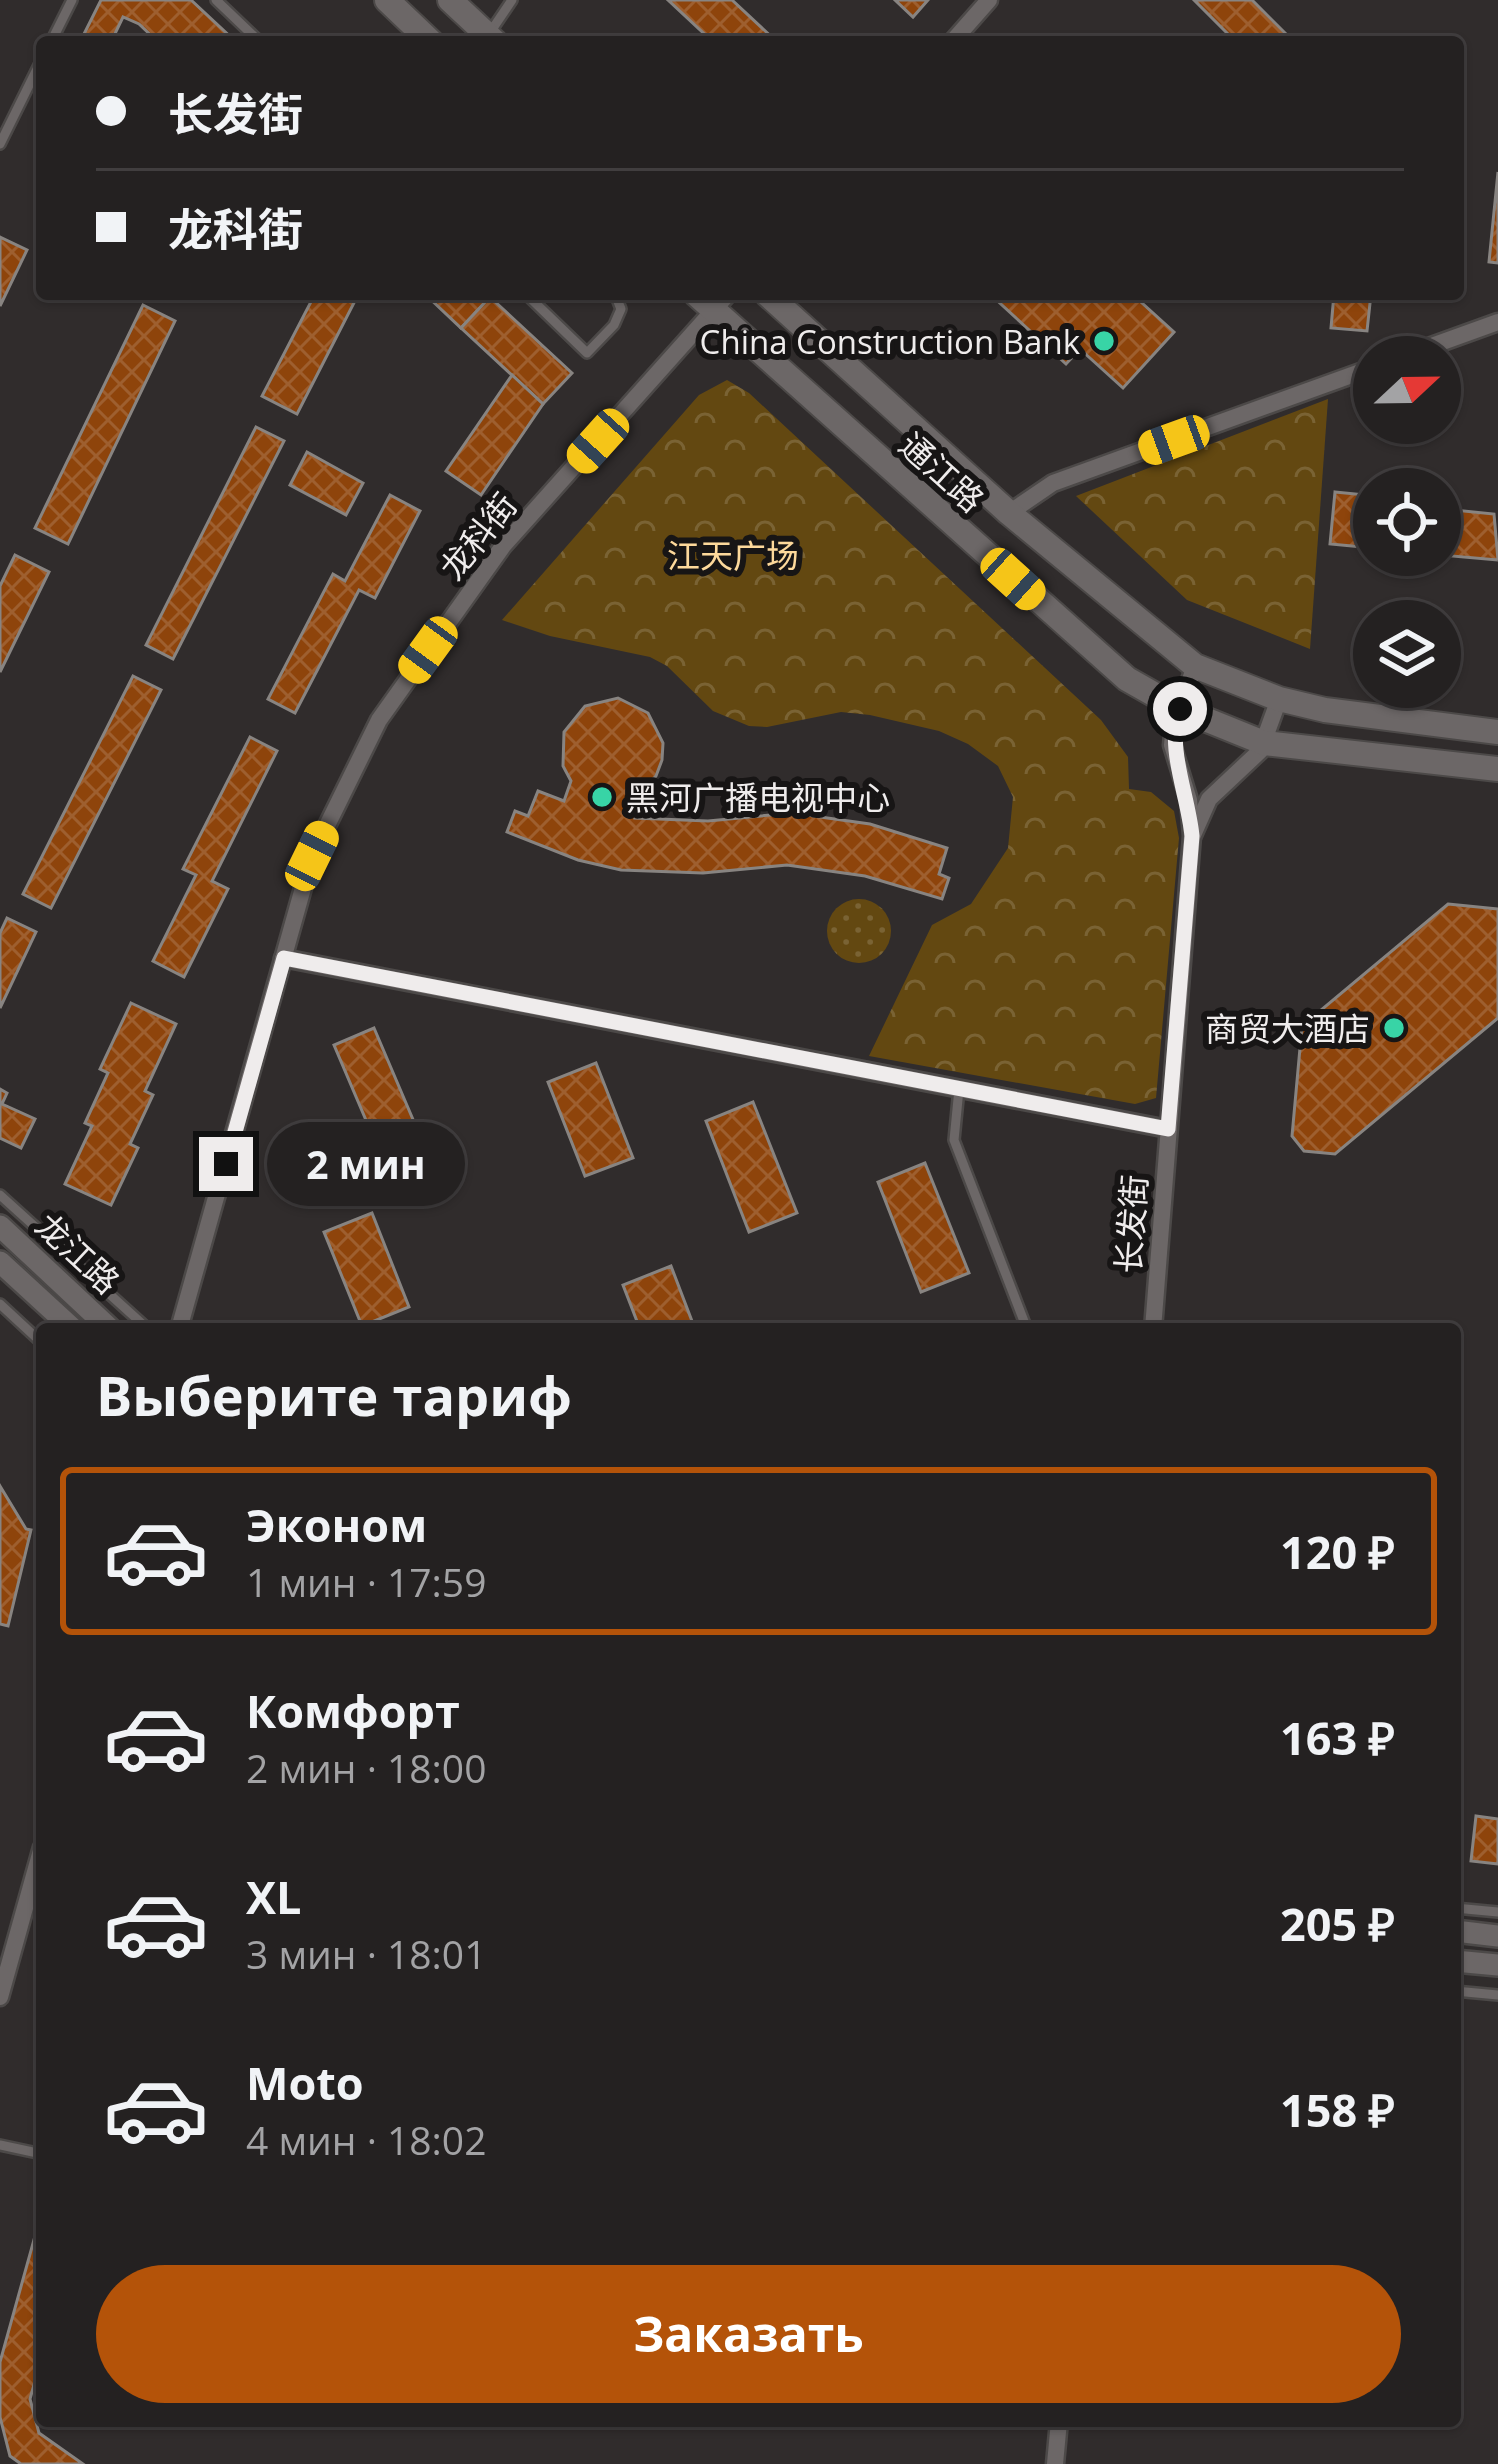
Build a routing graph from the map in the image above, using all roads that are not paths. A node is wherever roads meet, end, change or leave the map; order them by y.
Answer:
1 (72, 0) edge
2 (215, 0) edge
3 (387, 0) edge
4 (450, 0) edge
5 (512, 0) edge
6 (989, 0) edge
7 (54, 36) edge
8 (254, 36) edge
9 (425, 36) edge
10 (489, 36) edge
11 (492, 36) edge
12 (957, 36) edge
13 (36, 71) edge
14 (0, 144) edge
15 (532, 300) edge
16 (617, 300) edge
17 (711, 300) edge
18 (713, 300) edge
19 (774, 300) edge
20 (1498, 322) edge
21 (1460, 336) edge
22 (1353, 375) edge
23 (1009, 512) junction
24 (1196, 666) junction
25 (1279, 699) junction
26 (1180, 709) junction
27 (1498, 732) edge
28 (1264, 743) junction
29 (1498, 770) edge
30 (1192, 836) junction
31 (284, 958) junction
32 (959, 1089) junction
33 (1168, 1129) junction
34 (0, 1195) edge
35 (0, 1226) edge
36 (0, 1262) edge
37 (0, 1304) edge
38 (66, 1323) edge
39 (104, 1323) edge
40 (141, 1323) edge
41 (181, 1323) edge
42 (1025, 1323) edge
43 (1153, 1323) edge
44 (36, 1337) edge
45 (36, 1868) edge
46 (1461, 1909) edge
47 (1498, 1912) edge
48 (1461, 1932) edge
49 (1498, 1936) edge
50 (1461, 1961) edge
51 (1498, 1964) edge
52 (1461, 1992) edge
53 (1498, 1995) edge
54 (0, 1996) edge
55 (0, 2145) edge
56 (36, 2153) edge
57 (1058, 2427) edge
58 (1055, 2464) edge

1 - 7 lane
2 - 8 lane
3 - 9 main road
4 - 10 main road
5 - 11 lane
6 - 12 street
13 - 14 lane
15 - 16 lane
17 - 31 street, 龙科街
18 - 26 main road, 通江路
19 - 23 main road, 通江路
20 - 21 street
22 - 23 street
23 - 24 main road, 通江路
24 - 25 main road, 通江路
24 - 26 street, 长发街
25 - 27 main road, 通江路
25 - 28 street, 长发街
26 - 28 main road, 通江路
26 - 30 street, 长发街
28 - 29 main road, 通江路
28 - 30 street, 长发街
30 - 33 street, 长发街
31 - 32 street
31 - 41 street, 龙科街
32 - 33 street
32 - 42 lane
33 - 43 street, 长发街
34 - 40 lane
35 - 39 street, 龙江路
36 - 38 street, 龙江路
37 - 44 lane
45 - 54 street
46 - 47 lane
48 - 49 street
50 - 51 street
52 - 53 lane
55 - 56 lane
57 - 58 street

